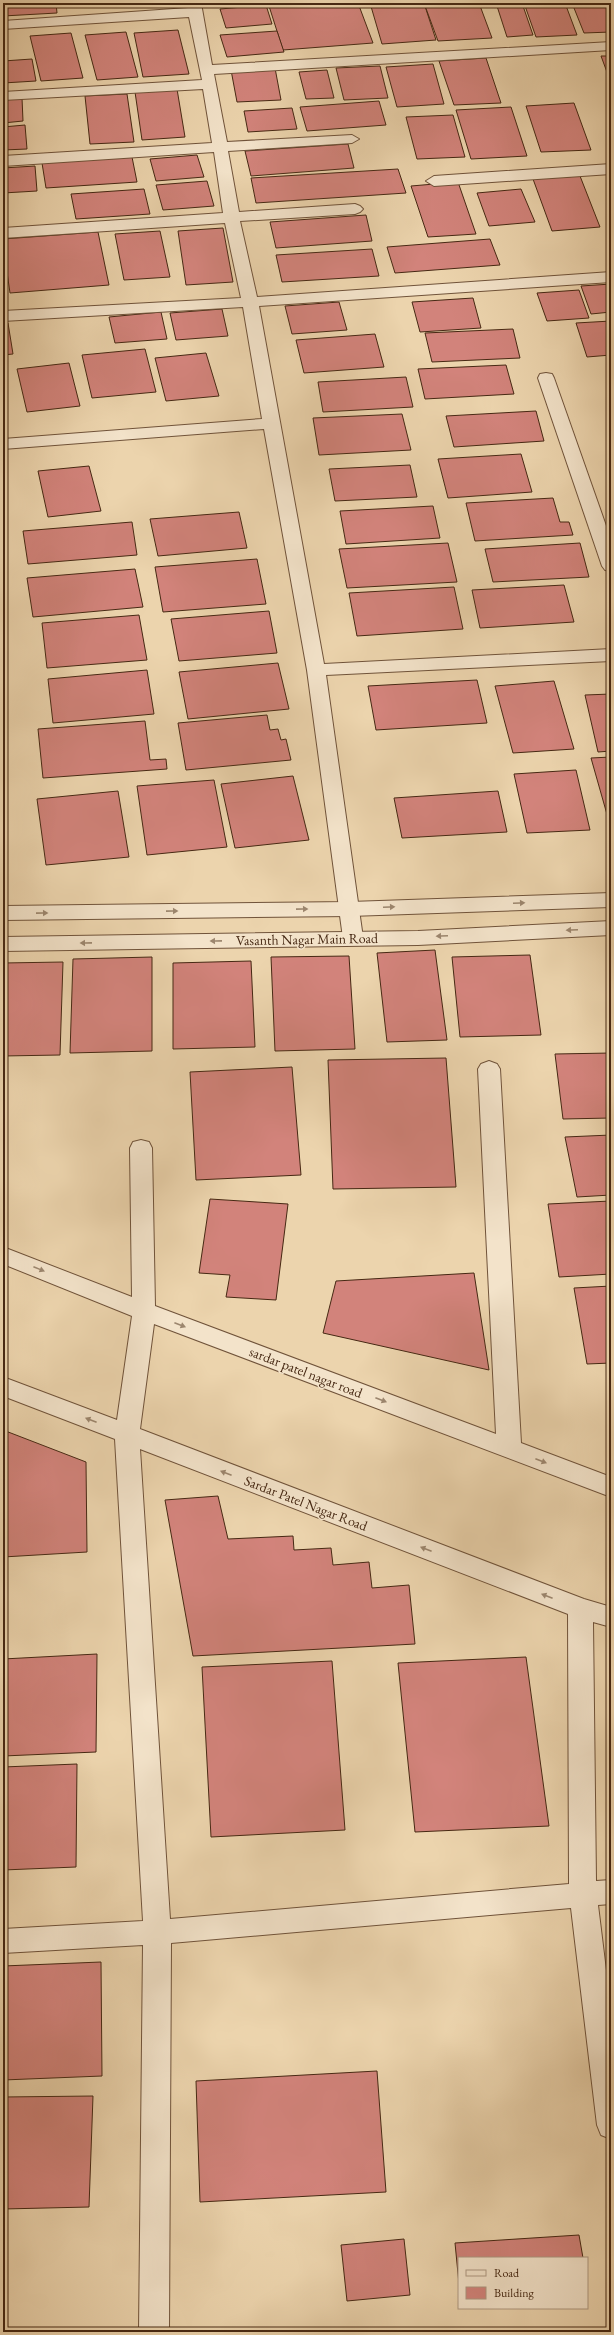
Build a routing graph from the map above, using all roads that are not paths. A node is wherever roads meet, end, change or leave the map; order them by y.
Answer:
1 (195, 8) edge
2 (3, 25) edge
3 (611, 46) edge
4 (208, 77) junction
5 (3, 96) edge
6 (352, 139) dead end
7 (219, 147) junction
8 (3, 161) edge
9 (611, 169) edge
10 (434, 181) dead end
11 (355, 209) dead end
12 (232, 219) junction
13 (3, 234) edge
14 (611, 277) edge
15 (250, 302) junction
16 (3, 316) edge
17 (546, 378) dead end
18 (271, 423) junction
19 (3, 444) edge
20 (611, 566) edge
21 (611, 655) edge
22 (316, 670) junction
23 (611, 900) edge
24 (350, 909) junction
25 (3, 913) edge
26 (611, 928) edge
27 (353, 938) junction
28 (3, 944) edge
29 (488, 1069) dead end
30 (141, 1148) dead end
31 (3, 1254) edge
32 (144, 1311) junction
33 (3, 1386) edge
34 (127, 1435) junction
35 (509, 1449) junction
36 (611, 1487) edge
37 (580, 1608) junction
38 (611, 1617) edge
39 (611, 1892) edge
40 (583, 1895) junction
41 (157, 1932) junction
42 (3, 1941) edge
43 (611, 2125) edge
44 (154, 2332) edge

1 - 2 street
1 - 4 street
3 - 4 street
4 - 5 street
4 - 7 street
6 - 7 street
7 - 8 street
7 - 12 street
9 - 10 street
11 - 12 street
12 - 13 street
12 - 15 street
14 - 15 street
15 - 16 street
15 - 18 street
17 - 20 street
18 - 19 street
18 - 22 street
21 - 22 street
22 - 24 street
24 -> 23 street
25 -> 24 street
24 - 27 street
26 -> 27 street, Vasanth Nagar Main Road
27 -> 28 street, Vasanth Nagar Main Road
29 - 35 street
30 - 32 street
31 -> 32 street, sardar patel nagar road
32 - 34 street
32 -> 35 street, sardar patel nagar road
34 -> 33 street, Sardar Patel Nagar Road
37 -> 34 street, Sardar Patel Nagar Road
34 - 41 street
35 -> 36 street, sardar patel nagar road
37 - 38 street, Sardar Patel Nagar Road
37 - 40 street
39 - 40 street
40 - 41 street
40 - 43 street
41 - 42 street
41 - 44 street

